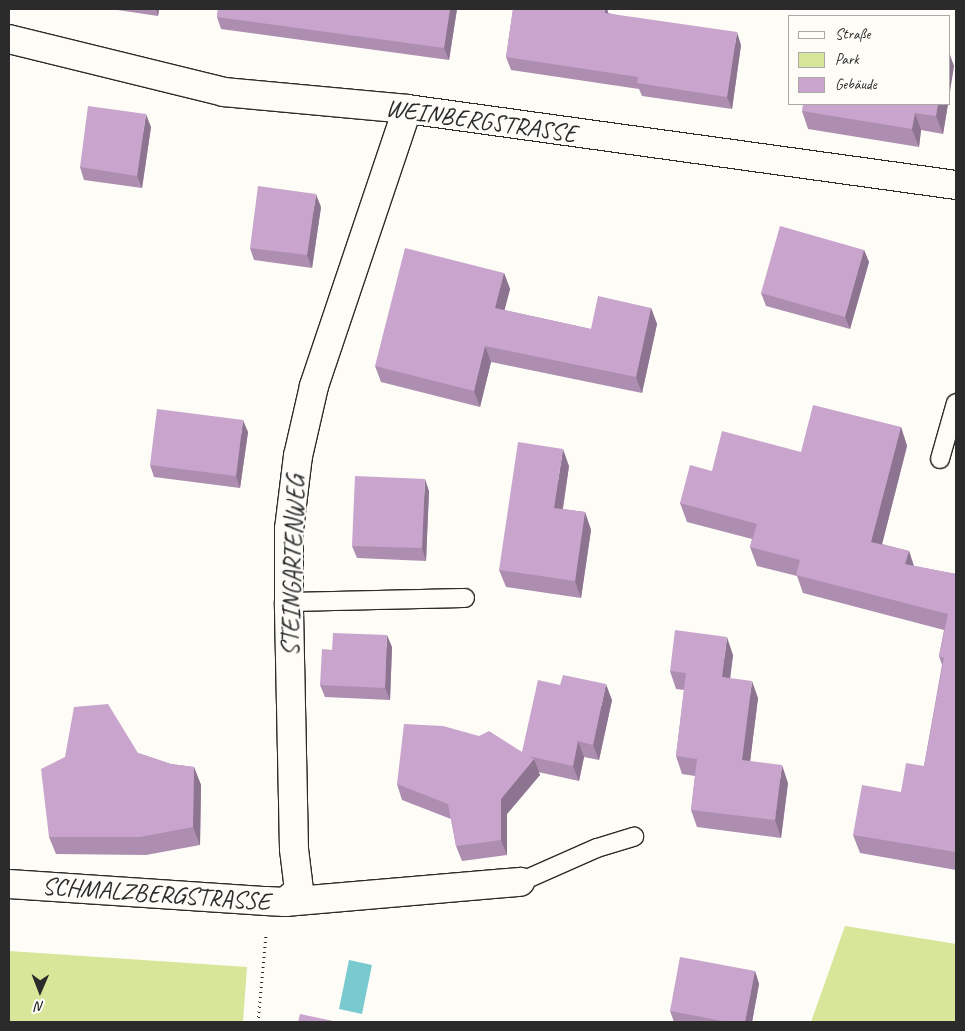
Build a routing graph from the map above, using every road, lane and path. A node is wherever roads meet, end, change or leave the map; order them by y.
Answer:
1 (9, 39) edge
2 (407, 109) junction
3 (956, 185) edge
4 (956, 403) edge
5 (940, 459) dead end
6 (465, 598) dead end
7 (289, 602) junction
8 (634, 837) dead end
9 (520, 882) joint
10 (9, 884) edge
11 (284, 898) junction
12 (258, 1022) edge

1 - 2 street, WEINBERGSTRASSE
2 - 3 street, WEINBERGSTRASSE
2 - 7 street, STEINGARTENWEG
4 - 5 lane
6 - 7 lane
7 - 11 street, STEINGARTENWEG
8 - 9 lane
9 - 11 street, SCHMALZBERGSTRASSE
10 - 11 street, SCHMALZBERGSTRASSE
11 - 12 path

